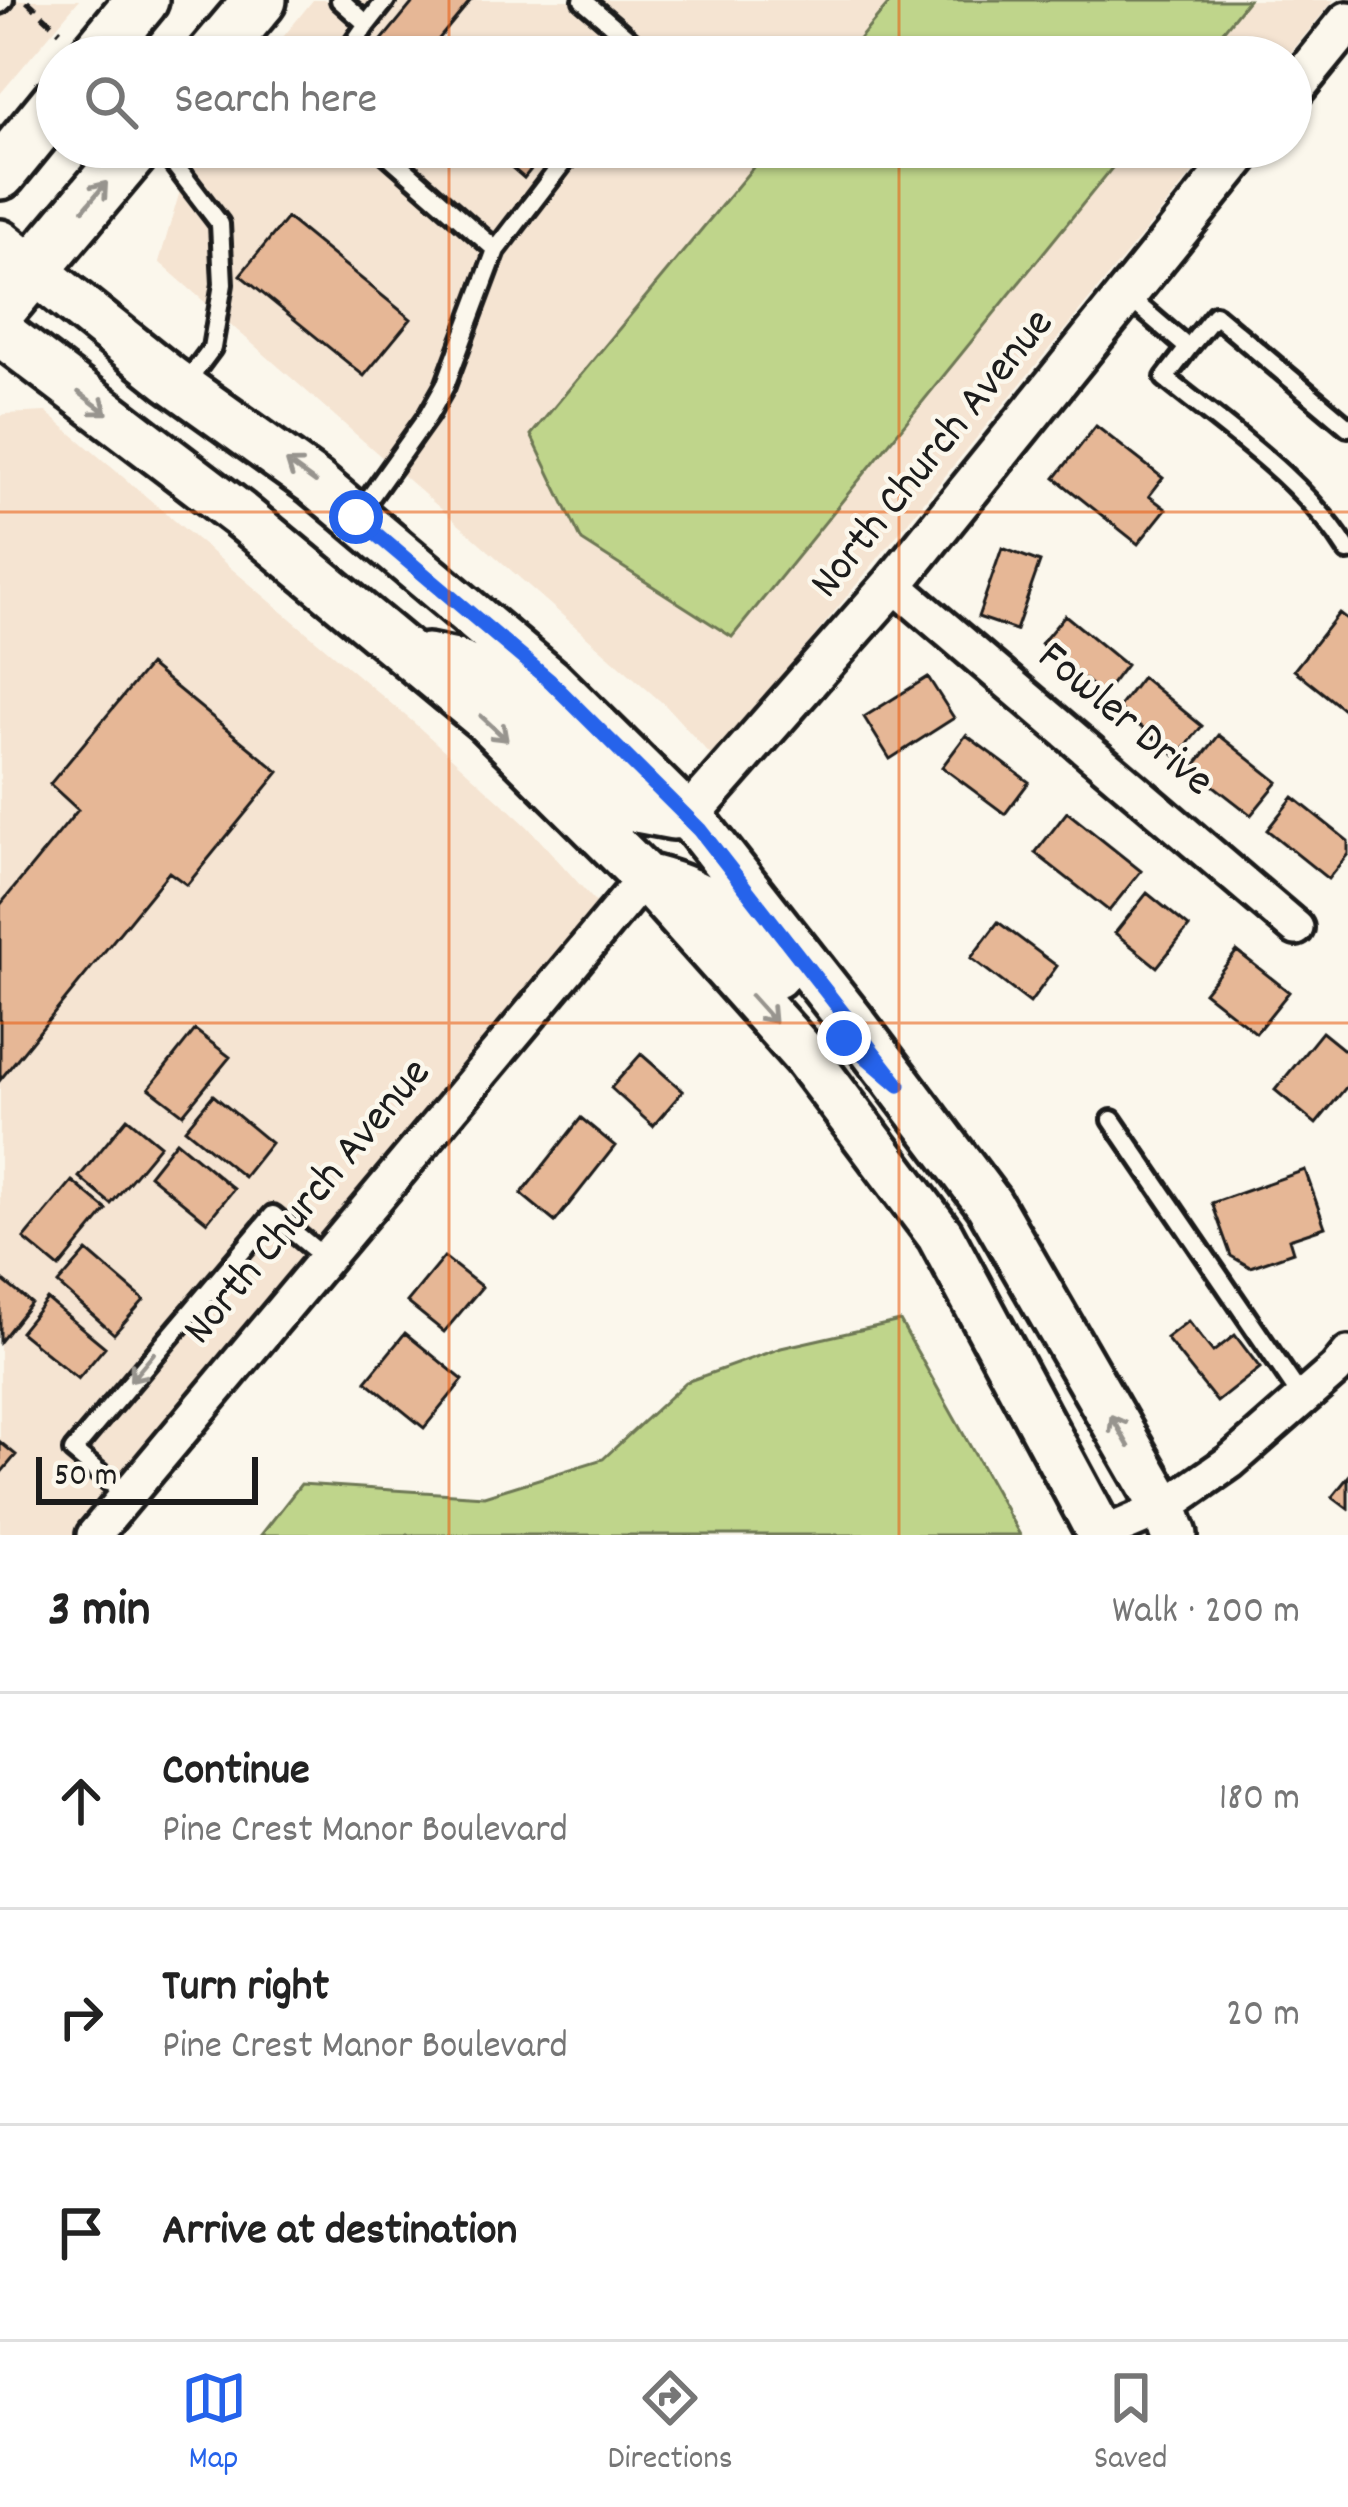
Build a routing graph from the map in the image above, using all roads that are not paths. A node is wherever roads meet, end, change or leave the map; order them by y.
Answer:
1 (142, 0) edge
2 (260, 0) edge
3 (340, 0) edge
4 (386, 0) edge
5 (584, 0) edge
6 (1348, 22) edge
7 (367, 24) junction
8 (89, 36) edge
9 (230, 36) edge
10 (359, 36) edge
11 (625, 36) edge
12 (1312, 66) edge
13 (36, 128) edge
14 (113, 168) edge
15 (176, 168) edge
16 (403, 168) edge
17 (559, 168) edge
18 (1229, 168) edge
19 (0, 172) edge
20 (496, 250) junction
21 (17, 256) edge
22 (1126, 295) junction
23 (0, 309) edge
24 (0, 332) edge
25 (1188, 348) junction
26 (182, 387) junction
27 (1348, 427) edge
28 (356, 517) junction
29 (1348, 551) edge
30 (893, 584) junction
31 (406, 653) junction
32 (688, 817) junction
33 (645, 877) junction
34 (1296, 928) dead end
35 (899, 1085) junction
36 (1112, 1120) dead end
37 (325, 1258) junction
38 (1344, 1367) edge
39 (1302, 1399) junction
40 (127, 1496) junction
41 (1169, 1521) edge
42 (94, 1535) edge
43 (1101, 1535) edge

1 - 8 main road
2 - 9 main road
3 - 7 lane
4 - 7 lane
5 - 11 lane
6 - 12 street
7 - 10 lane
13 - 19 main road
21 -> 14 main road
15 - 26 lane
16 - 20 lane
17 - 20 lane
18 - 22 street, North Church Avenue
20 - 28 lane
21 - 23 main road
21 - 26 main road
22 - 25 lane
22 - 30 street, North Church Avenue
24 -> 31 main road
25 - 27 lane
25 - 29 lane
28 -> 26 main road
28 - 32 main road
30 - 32 street, North Church Avenue
30 - 34 street, Fowler Drive
31 - 32 main road
31 -> 33 main road
32 - 35 main road
33 - 35 main road
33 - 37 street, North Church Avenue
33 -> 43 main road
41 -> 35 main road
36 - 39 lane
37 - 40 street, North Church Avenue
37 -> 40 lane
38 - 39 street
39 - 41 street
40 - 42 street, North Church Avenue
41 - 43 street

